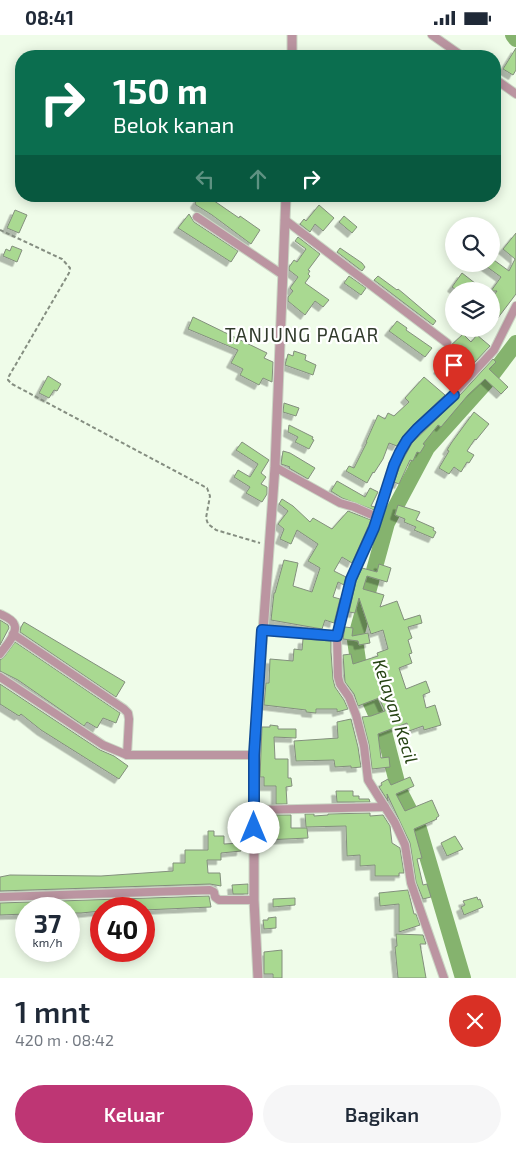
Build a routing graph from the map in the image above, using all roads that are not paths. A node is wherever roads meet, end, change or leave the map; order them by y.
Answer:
1 (292, 35) edge
2 (432, 35) edge
3 (292, 50) edge
4 (453, 50) edge
5 (501, 83) edge
6 (516, 94) edge
7 (286, 202) edge
8 (196, 217) dead end
9 (285, 220) junction
10 (283, 275) junction
11 (516, 306) edge
12 (447, 343) dead end
13 (275, 467) junction
14 (377, 517) junction
15 (0, 614) edge
16 (262, 630) junction
17 (13, 634) junction
18 (337, 636) junction
19 (0, 654) edge
20 (0, 677) edge
21 (126, 755) junction
22 (254, 755) junction
23 (385, 807) junction
24 (254, 810) junction
25 (0, 897) edge
26 (254, 900) junction
27 (258, 978) edge
28 (444, 978) edge

1 - 3 street
2 - 4 street
5 - 6 street
7 - 9 street
8 - 10 street
9 - 10 street
9 - 12 street
10 - 13 street
11 - 14 street
13 - 14 street
13 - 16 street
14 - 18 street
15 - 17 street
16 - 18 street
16 - 22 street
17 - 19 street
17 - 21 street
18 - 23 street
20 - 21 street
21 - 22 street
22 - 24 street
23 - 24 street
23 - 28 street
24 - 26 street
25 - 26 street
26 - 27 street

